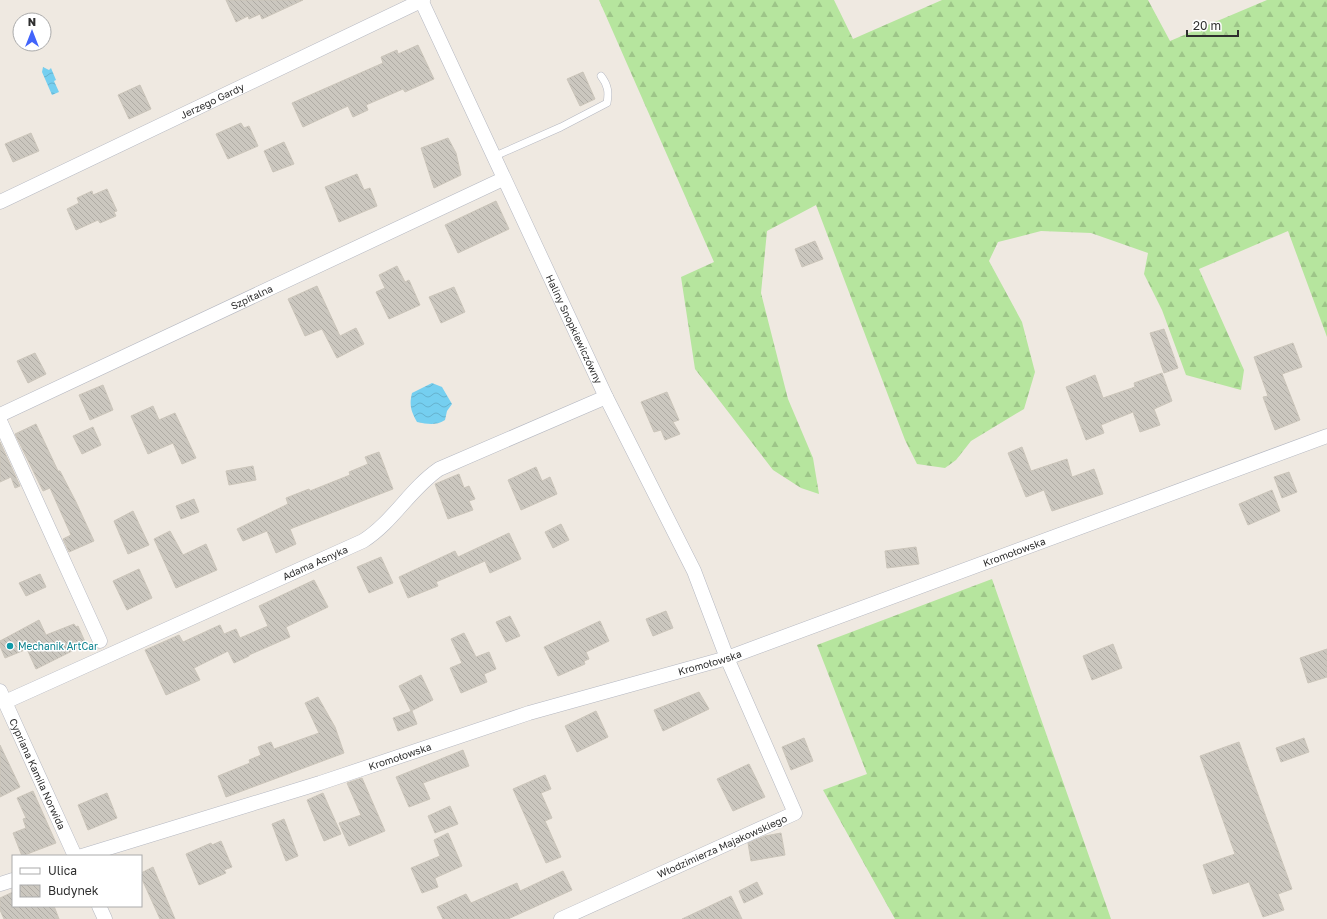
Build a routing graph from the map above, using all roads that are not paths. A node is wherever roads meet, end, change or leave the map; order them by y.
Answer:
1 (422, 0) edge
2 (600, 76) dead end
3 (493, 157) junction
4 (503, 178) junction
5 (0, 202) edge
6 (606, 397) junction
7 (0, 415) edge
8 (0, 421) edge
9 (1327, 436) edge
10 (100, 641) dead end
11 (727, 658) junction
12 (3, 696) edge
13 (76, 855) edge
14 (85, 855) edge
15 (12, 880) edge
16 (0, 884) edge
17 (99, 907) edge
18 (105, 919) edge
19 (561, 919) edge

1 - 3 street, Haliny Snopkiewiczówny
1 - 5 street, Jerzego Gardy
2 - 3 lane
3 - 4 street, Haliny Snopkiewiczówny
4 - 6 street, Haliny Snopkiewiczówny
4 - 7 street, Szpitalna
6 - 11 street, Haliny Snopkiewiczówny
6 - 12 street, Adama Asnyka
8 - 10 street
9 - 11 street, Kromołowska
11 - 14 street, Kromołowska
11 - 19 street, Włodzimierza Majakowskiego
12 - 13 street, Cypriana Kamila Norwida
15 - 16 street
17 - 18 street

